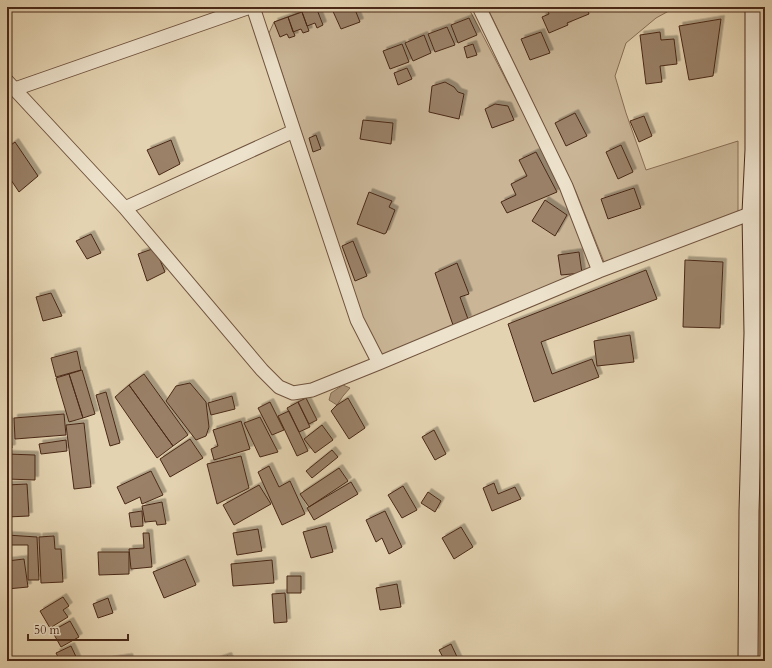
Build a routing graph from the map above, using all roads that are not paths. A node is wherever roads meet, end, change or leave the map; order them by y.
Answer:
1 (251, 7) edge
2 (479, 7) edge
3 (755, 7) edge
4 (11, 85) edge
5 (294, 131) junction
6 (125, 208) junction
7 (752, 213) junction
8 (599, 271) junction
9 (760, 292) edge
10 (379, 363) junction
11 (748, 661) edge

1 - 4 street
1 - 5 street
2 - 8 street
3 - 7 main road
4 - 6 street
5 - 6 street
5 - 10 street
6 - 10 street
7 - 8 street
7 - 9 main road
8 - 10 street
9 - 11 main road

